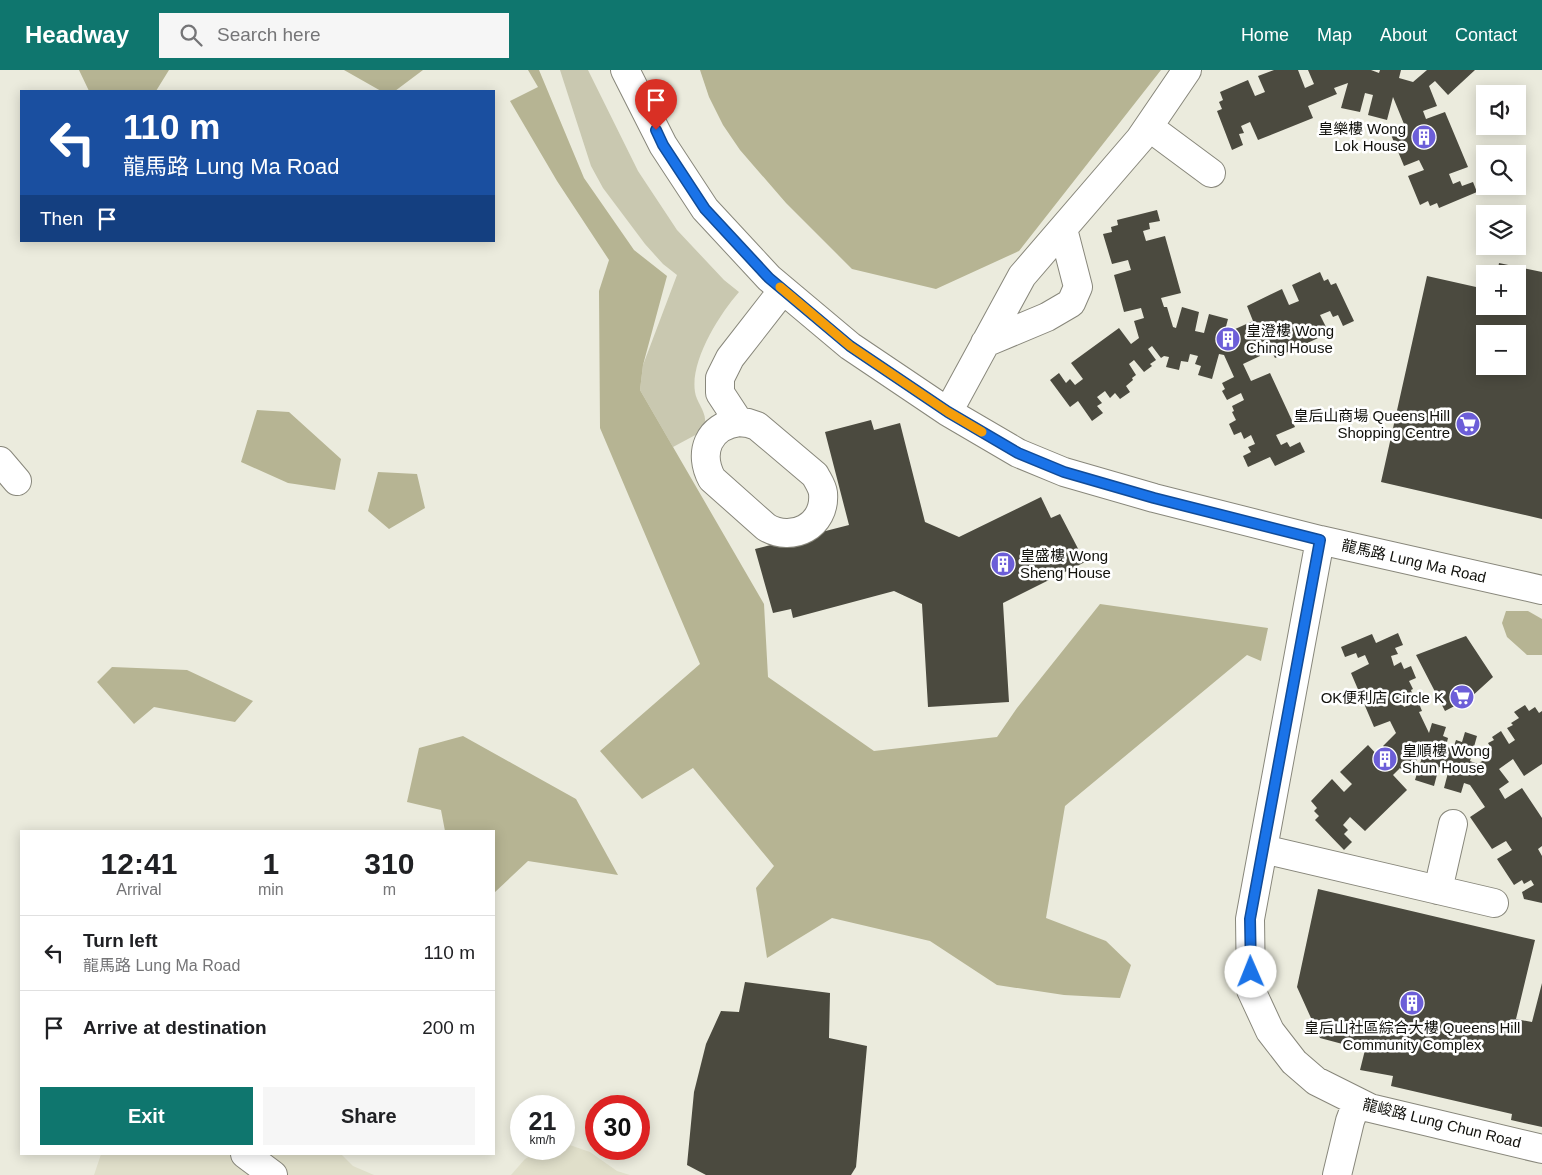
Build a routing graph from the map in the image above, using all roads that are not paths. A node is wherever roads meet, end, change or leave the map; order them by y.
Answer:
1 (625, 70) edge
2 (1187, 70) edge
3 (1149, 127) junction
4 (1211, 173) dead end
5 (1063, 229) junction
6 (783, 290) junction
7 (985, 343) junction
8 (948, 412) junction
9 (739, 422) junction
10 (0, 461) edge
11 (17, 481) dead end
12 (1320, 540) junction
13 (1542, 590) edge
14 (1453, 824) dead end
15 (1263, 849) junction
16 (1438, 890) junction
17 (1494, 903) dead end
18 (1357, 1102) junction
19 (1542, 1148) edge
20 (245, 1155) edge
21 (273, 1175) edge
22 (1337, 1175) edge

1 - 6 street, 龍馬路 Lung Ma Road
2 - 3 street
3 - 4 street
3 - 5 street
5 - 7 street
5 - 7 street
6 - 8 street, 龍馬路 Lung Ma Road
6 - 9 street
7 - 8 street
8 - 12 street, 龍馬路 Lung Ma Road
9 - 9 street
10 - 11 street
12 - 13 street, 龍馬路 Lung Ma Road
12 - 15 street, 龍峻路 Lung Chun Road
14 - 16 street
15 - 16 street
15 - 18 street, 龍峻路 Lung Chun Road
16 - 17 street
18 - 19 street, 龍峻路 Lung Chun Road
18 - 22 street
20 - 21 street

